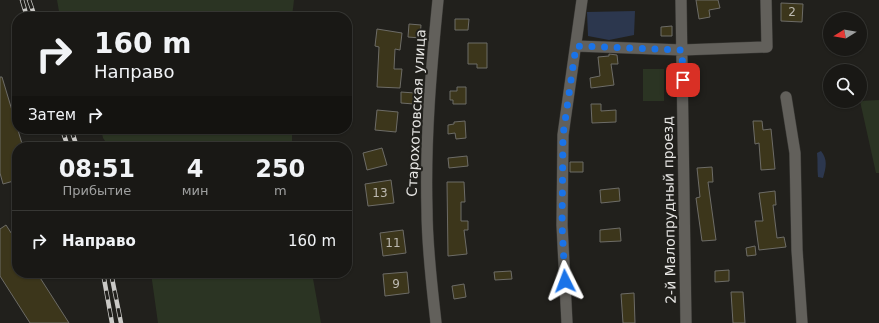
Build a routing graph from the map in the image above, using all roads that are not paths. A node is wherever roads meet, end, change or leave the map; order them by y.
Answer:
1 (438, 0) edge
2 (582, 0) edge
3 (681, 0) edge
4 (766, 0) edge
5 (576, 46) junction
6 (682, 50) junction
7 (786, 98) dead end
8 (436, 323) edge
9 (567, 323) edge
10 (686, 323) edge
11 (802, 323) edge

1 - 8 street, Старохотовская улица
2 - 5 street
3 - 6 street, 2-й Малопрудный проезд
4 - 6 street
5 - 6 street
5 - 9 street
6 - 10 street, 2-й Малопрудный проезд
7 - 11 street

